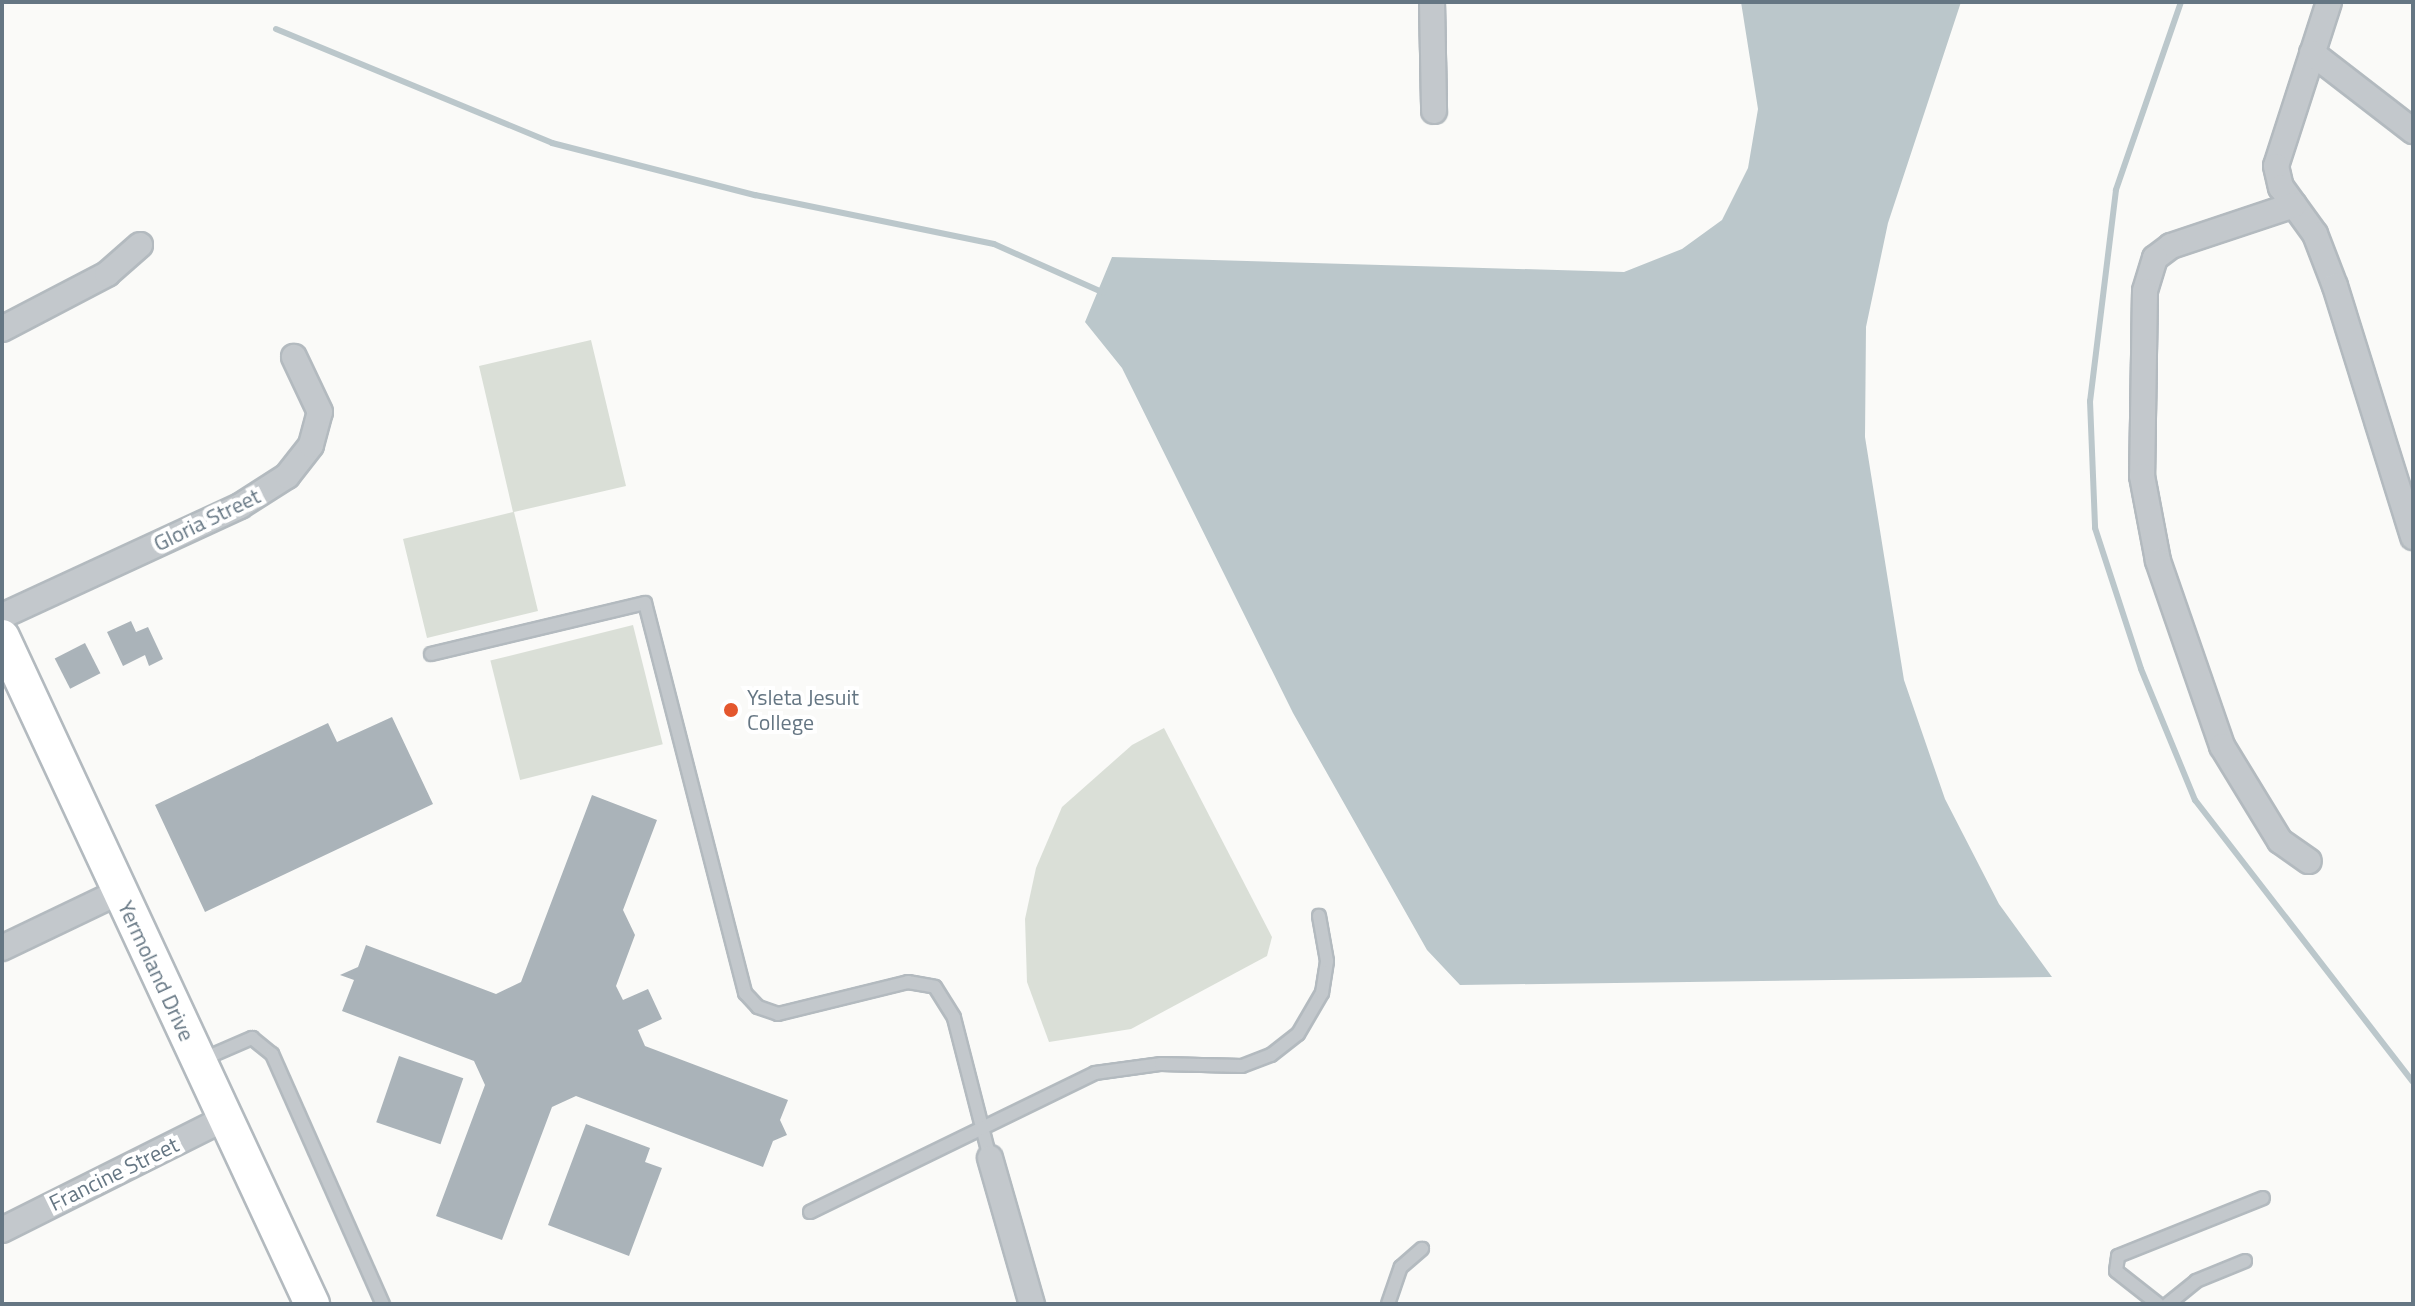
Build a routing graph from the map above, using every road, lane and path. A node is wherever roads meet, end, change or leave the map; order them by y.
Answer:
1 (1432, 2) edge
2 (2329, 2) edge
3 (2312, 53) junction
4 (1434, 111) dead end
5 (2413, 131) edge
6 (2294, 205) junction
7 (140, 245) dead end
8 (2, 329) edge
9 (294, 357) dead end
10 (2413, 537) edge
11 (2, 616) edge
12 (2, 637) edge
13 (431, 654) dead end
14 (2309, 861) dead end
15 (119, 892) junction
16 (1319, 916) dead end
17 (2, 948) edge
18 (199, 1061) junction
19 (226, 1118) junction
20 (981, 1123) junction
21 (990, 1158) joint
22 (2263, 1198) dead end
23 (810, 1212) dead end
24 (2, 1230) edge
25 (1422, 1249) dead end
26 (2245, 1261) dead end
27 (312, 1304) edge
28 (383, 1304) edge
29 (1032, 1304) edge
30 (1388, 1304) edge
31 (2158, 1304) edge
32 (2168, 1304) edge

1 - 4 street
2 - 3 street
3 - 5 street
3 - 6 street
6 - 10 street
6 - 14 street
7 - 8 street
9 - 11 street, Gloria Street
12 - 15 street, Yermoland Drive
13 - 20 lane
15 - 17 street
15 - 18 street, Yermoland Drive
16 - 20 lane
18 - 19 street, Yermoland Drive
18 - 28 lane
19 - 24 street, Francine Street
19 - 27 street, Yermoland Drive
20 - 21 lane
20 - 23 lane
21 - 29 street
22 - 31 lane
25 - 30 lane
26 - 32 lane

